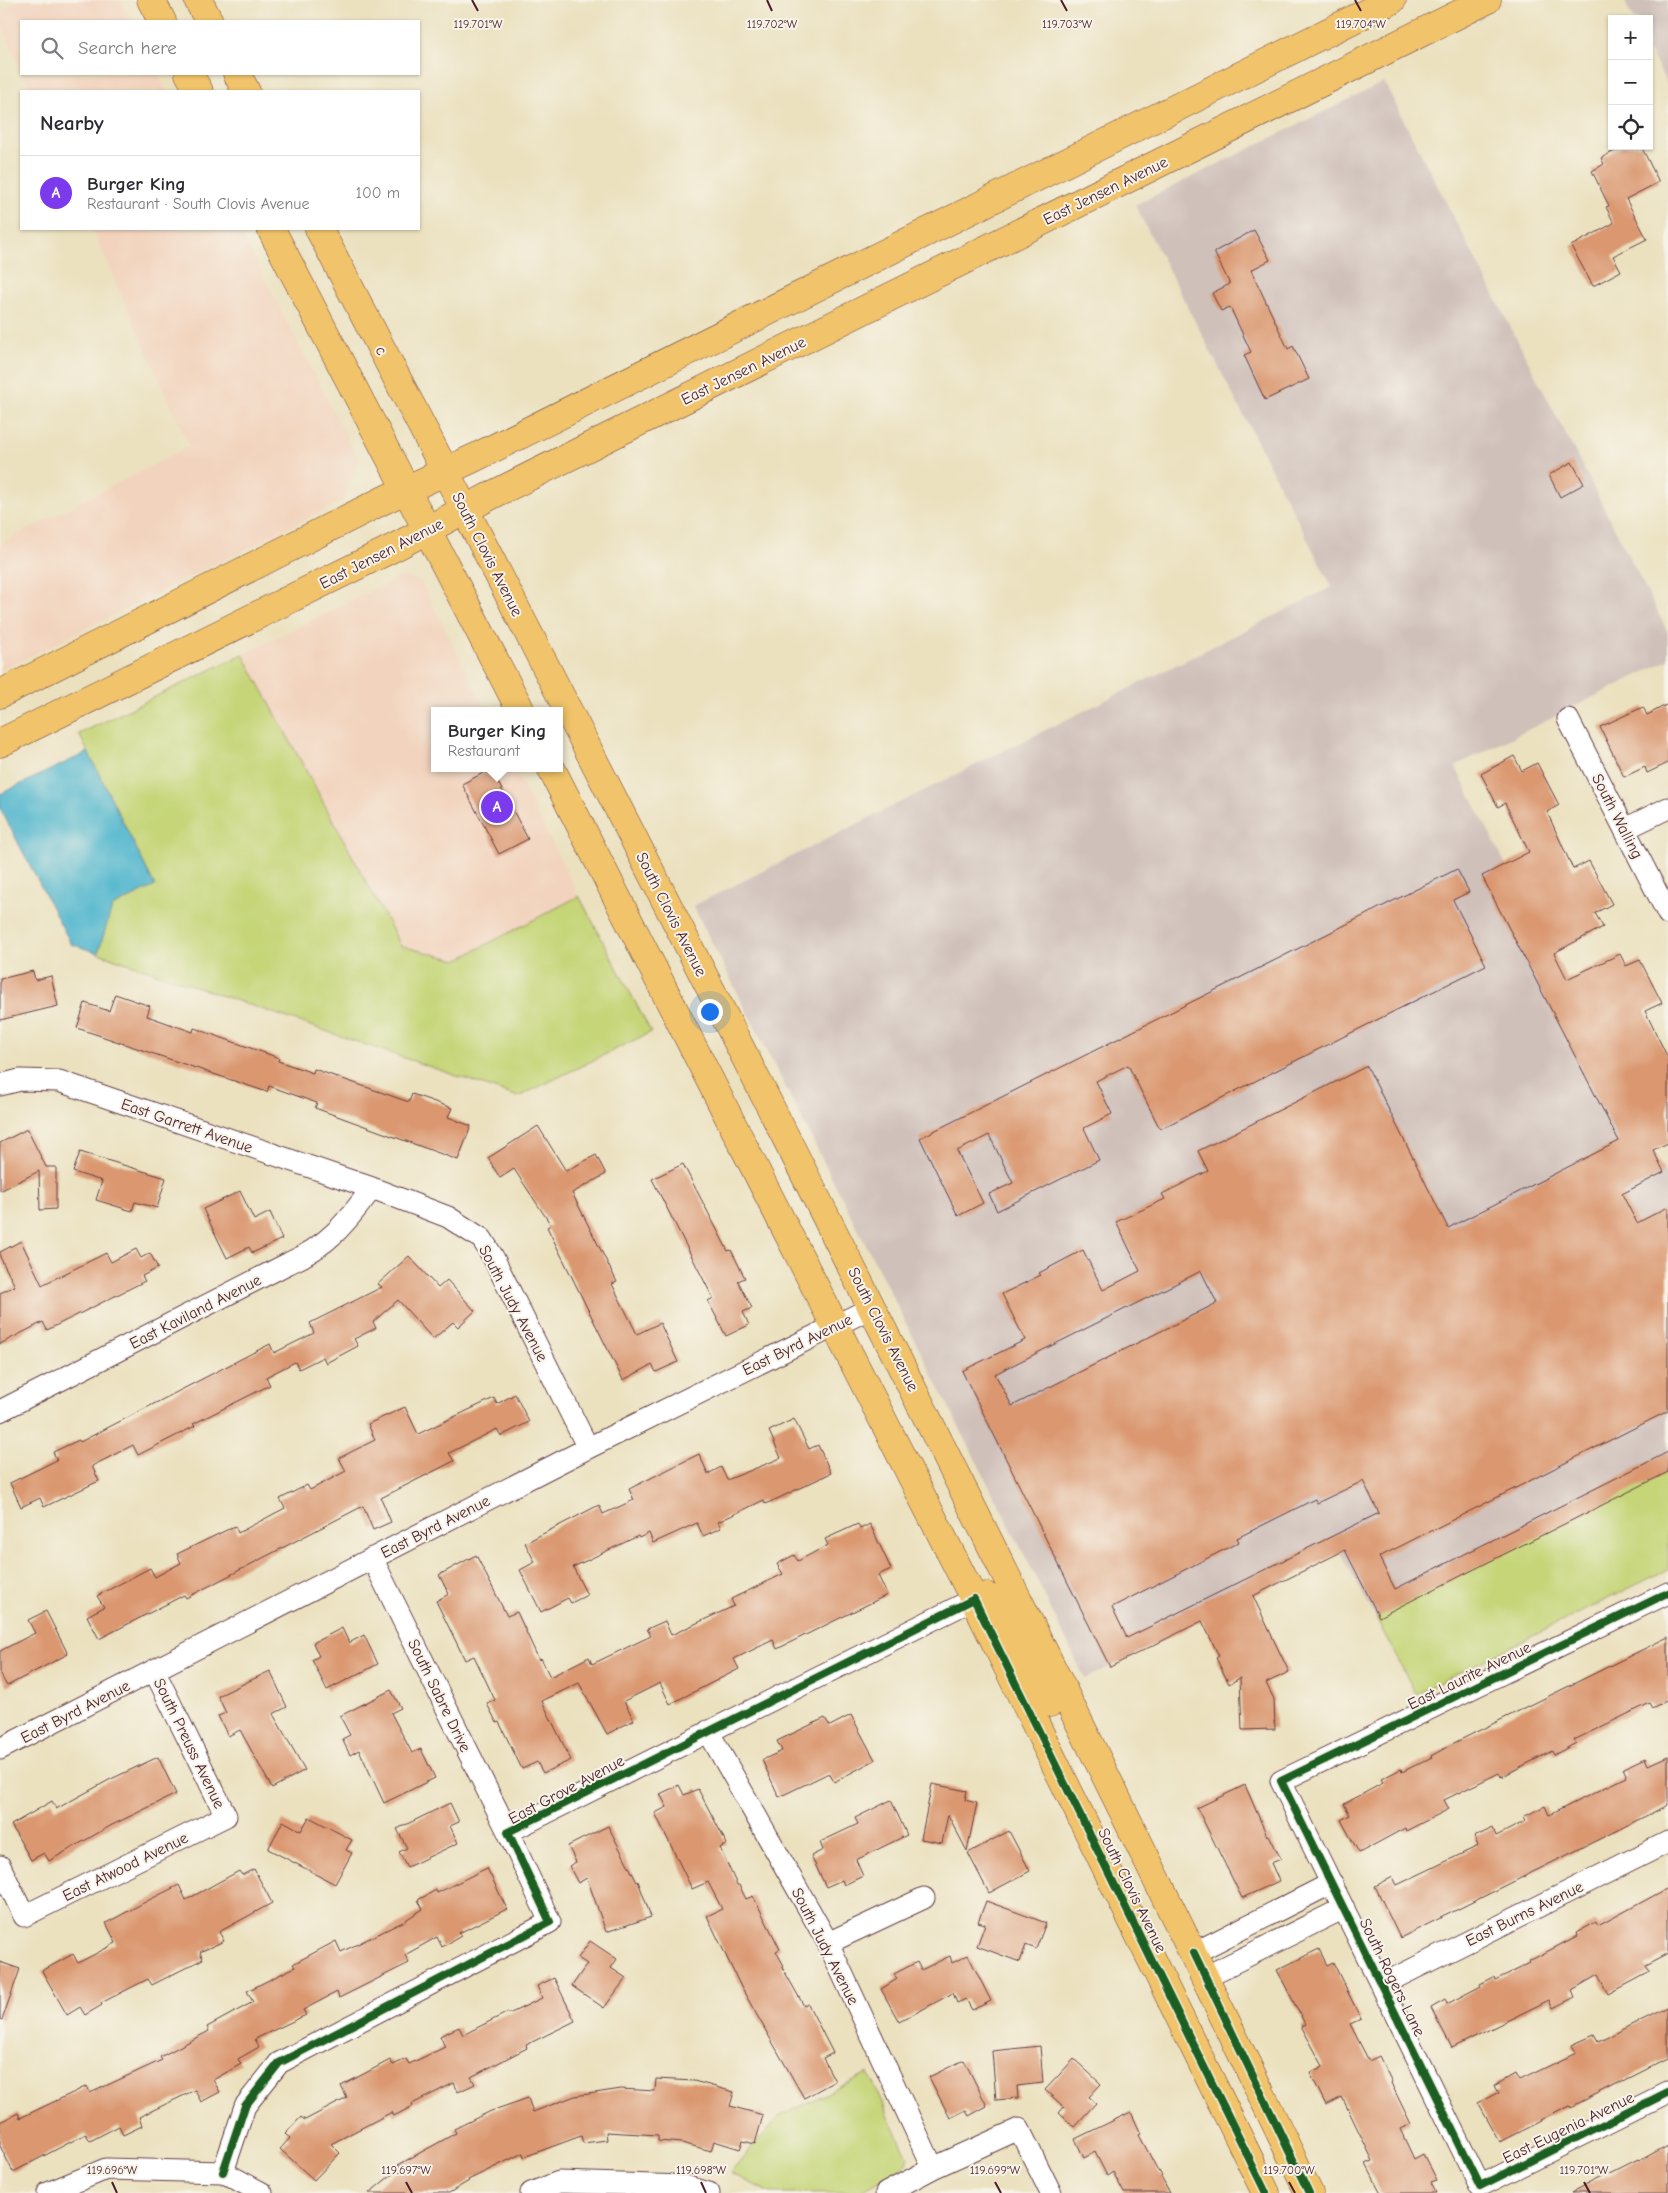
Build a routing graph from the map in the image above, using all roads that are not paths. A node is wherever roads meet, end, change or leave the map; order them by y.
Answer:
1 (151, 0) edge
2 (198, 0) edge
3 (1392, 0) edge
4 (1487, 0) edge
5 (161, 20) edge
6 (208, 20) edge
7 (190, 75) edge
8 (238, 75) edge
9 (198, 90) edge
10 (245, 90) edge
11 (272, 230) edge
12 (320, 230) edge
13 (446, 471) junction
14 (408, 489) junction
15 (465, 510) junction
16 (429, 529) junction
17 (0, 694) edge
18 (519, 707) edge
19 (1568, 719) dead end
20 (0, 743) edge
21 (553, 772) edge
22 (1668, 808) edge
23 (1625, 829) junction
24 (1668, 914) edge
25 (0, 1085) edge
26 (372, 1188) junction
27 (873, 1307) junction
28 (835, 1325) junction
29 (0, 1411) edge
30 (588, 1448) junction
31 (372, 1558) junction
32 (1668, 1593) edge
33 (974, 1599) junction
34 (154, 1670) junction
35 (708, 1731) junction
36 (1090, 1743) junction
37 (0, 1749) edge
38 (1281, 1781) joint
39 (226, 1816) joint
40 (508, 1832) junction
41 (1668, 1842) edge
42 (0, 1866) edge
43 (1332, 1883) junction
44 (924, 1898) dead end
45 (1344, 1908) junction
46 (828, 1943) junction
47 (1200, 1965) junction
48 (1381, 1985) junction
49 (1668, 2092) edge
50 (933, 2168) junction
51 (223, 2172) junction
52 (1480, 2186) joint
53 (684, 2189) edge
54 (48, 2193) edge
55 (262, 2193) edge
56 (531, 2193) edge
57 (709, 2193) edge
58 (886, 2193) edge
59 (1051, 2193) edge
60 (1266, 2193) edge
61 (1309, 2193) edge

1 - 5 main road
2 - 6 main road
3 - 13 main road
4 - 15 main road, East Jensen Avenue
7 - 9 main road
8 - 10 main road
11 - 14 main road
12 - 13 main road, c
13 - 14 main road
13 - 15 main road, South Clovis Avenue
14 - 16 main road
14 - 17 main road
15 - 16 main road, East Jensen Avenue
15 - 27 main road, South Clovis Avenue
16 - 18 main road
16 - 20 main road, East Jensen Avenue
19 - 23 street, South Walling
21 - 28 main road, South Clovis Avenue
22 - 23 street
23 - 24 street, South Walling
25 - 26 street, East Garrett Avenue
26 - 29 street, East Kaviland Avenue
26 - 30 street, South Judy Avenue
27 - 28 street, East Byrd Avenue
27 - 36 main road, South Clovis Avenue
28 - 30 street, East Byrd Avenue
28 - 33 main road, South Clovis Avenue
30 - 31 street, East Byrd Avenue
31 - 34 street, East Byrd Avenue
31 - 40 street, South Sabre Drive
32 - 38 street, East Laurite Avenue
33 - 35 street, East Grove Avenue
33 - 36 main road
33 - 60 main road, South Clovis Avenue
34 - 37 street, East Byrd Avenue
34 - 39 street, South Preuss Avenue
35 - 40 street, East Grove Avenue
35 - 46 street, South Judy Avenue
36 - 47 main road, South Clovis Avenue
38 - 43 street, South Rogers Lane
39 - 42 street, East Atwood Avenue
40 - 51 street, East Grove Avenue
41 - 48 street, East Burns Avenue
43 - 45 street, South Rogers Lane
43 - 47 street
44 - 46 street
45 - 47 street
45 - 48 street, South Rogers Lane
46 - 50 street, South Judy Avenue
47 - 61 main road, South Clovis Avenue
48 - 52 street, South Rogers Lane
49 - 52 street, East Eugenia Avenue
50 - 58 street
50 - 59 street
51 - 54 street
51 - 55 street
53 - 56 street
53 - 57 street

